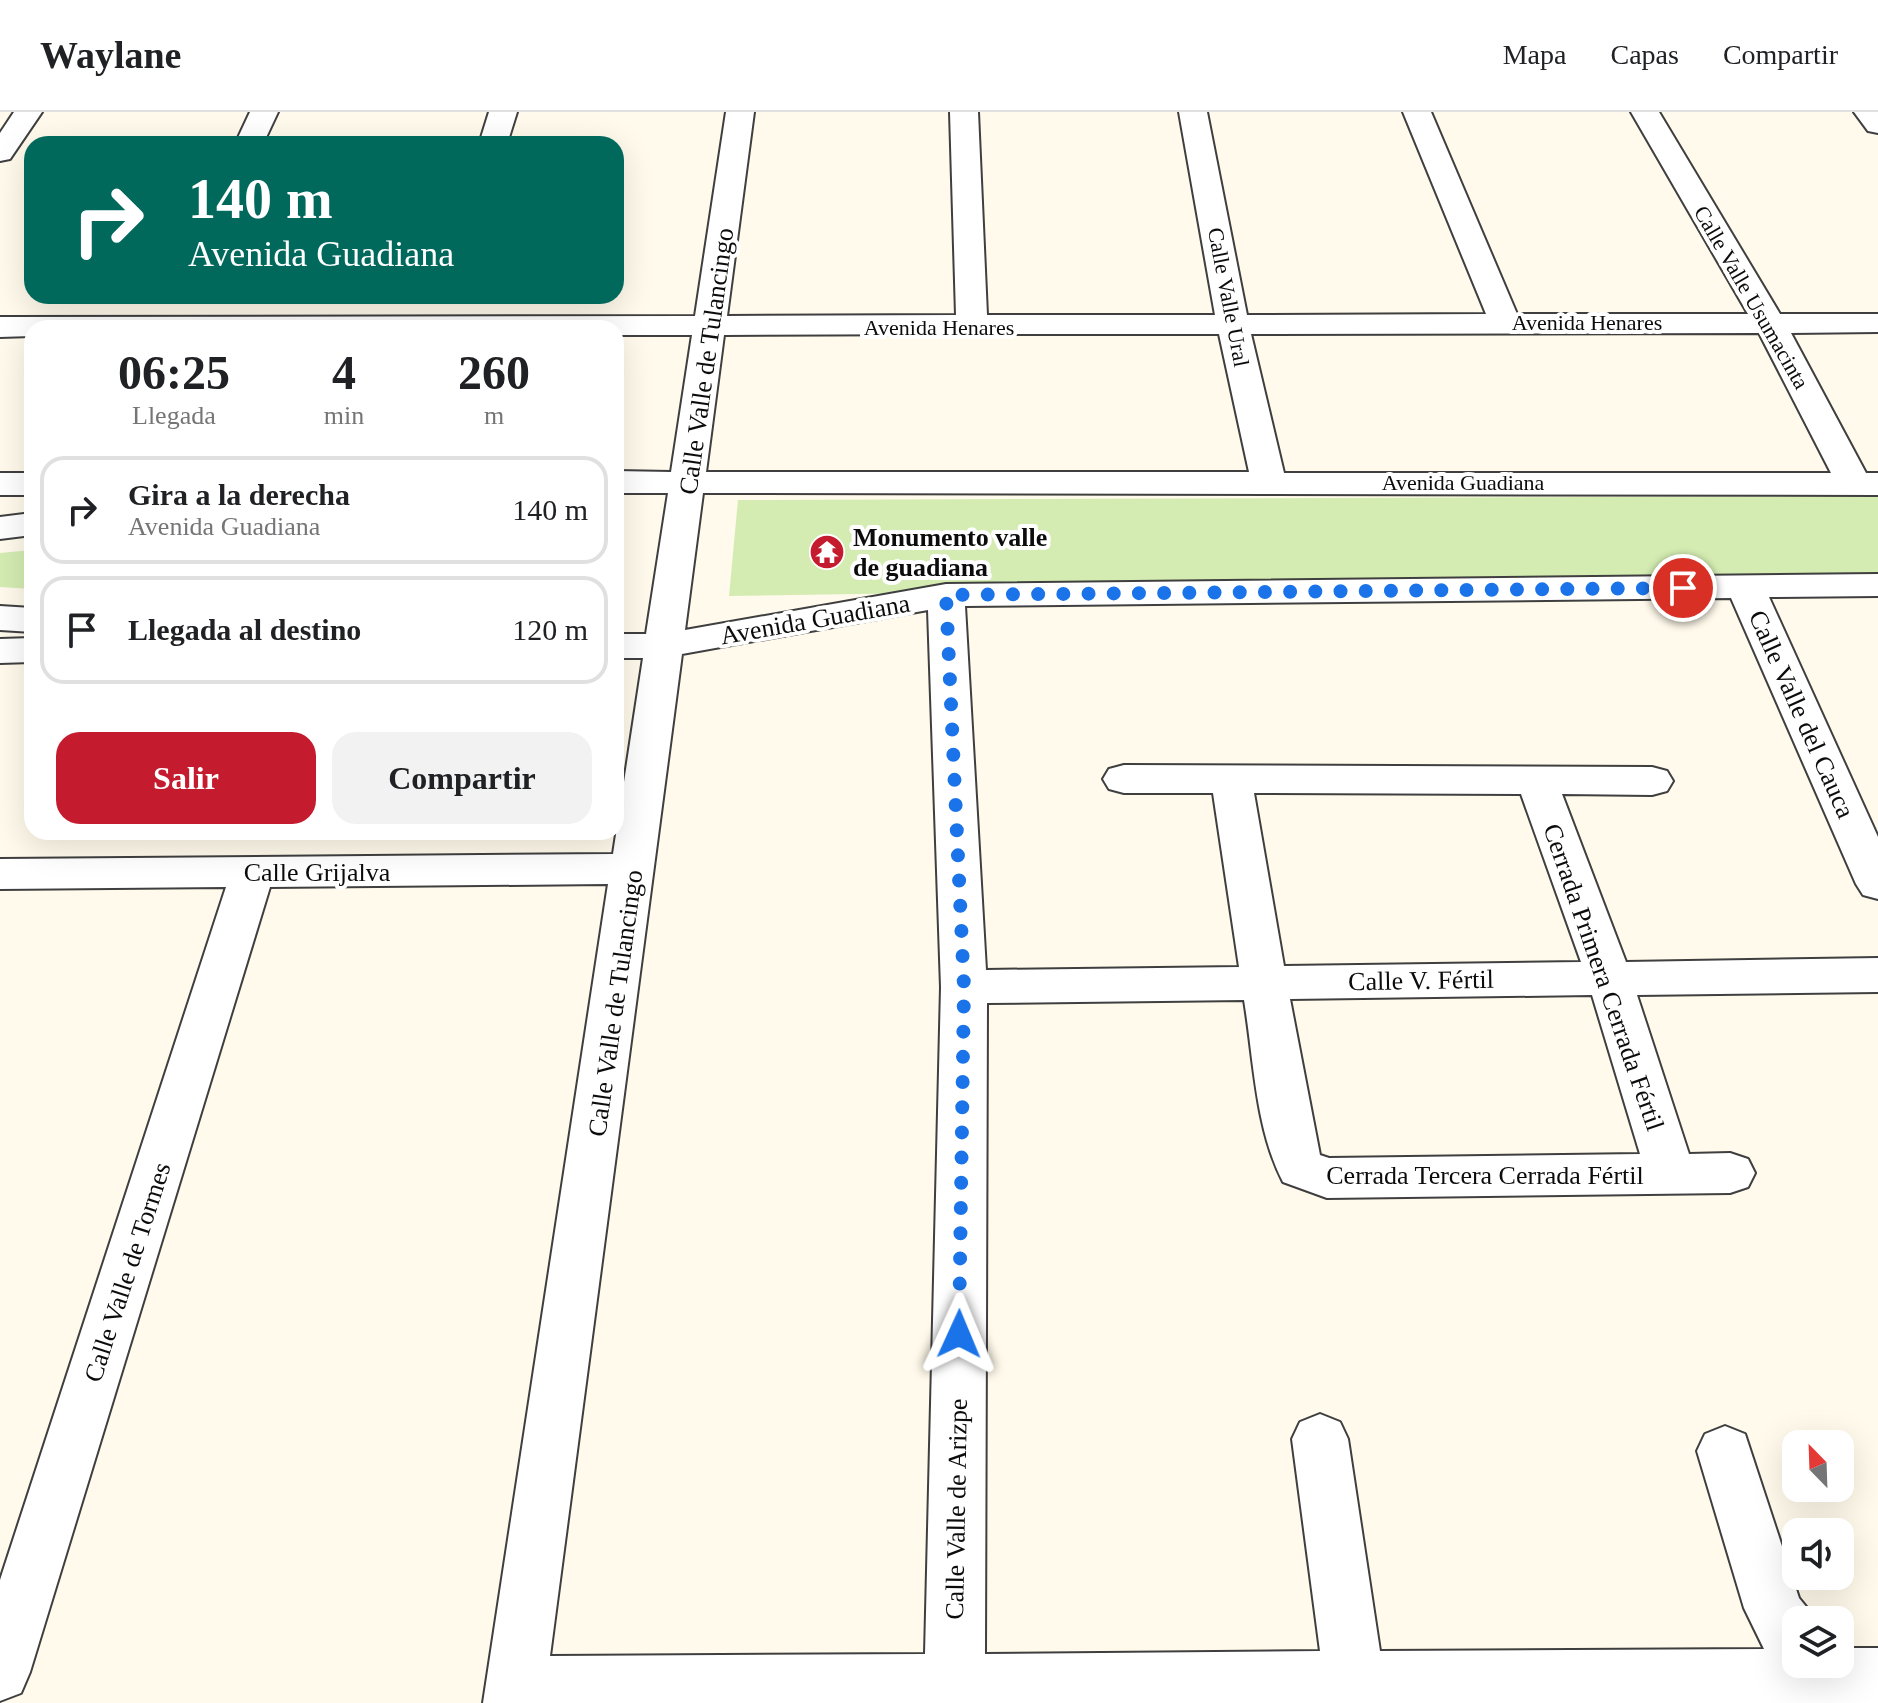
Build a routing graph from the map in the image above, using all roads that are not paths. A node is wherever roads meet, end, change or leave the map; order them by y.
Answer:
1 (28, 112) edge
2 (264, 112) edge
3 (503, 112) edge
4 (740, 112) edge
5 (964, 112) edge
6 (1193, 112) edge
7 (1417, 112) edge
8 (1645, 112) edge
9 (1868, 112) edge
10 (1878, 125) edge
11 (253, 136) edge
12 (496, 136) edge
13 (0, 153) edge
14 (440, 311) edge
15 (281, 320) edge
16 (591, 320) edge
17 (624, 322) edge
18 (1505, 322) junction
19 (1769, 322) junction
20 (1878, 323) edge
21 (1233, 325) junction
22 (0, 327) edge
23 (24, 327) edge
24 (709, 327) junction
25 (972, 327) junction
26 (690, 481) junction
27 (1268, 481) junction
28 (624, 482) edge
29 (0, 484) edge
30 (24, 484) edge
31 (1866, 484) edge
32 (24, 525) edge
33 (0, 528) edge
34 (1878, 585) edge
35 (1746, 587) junction
36 (946, 595) junction
37 (0, 618) edge
38 (24, 620) edge
39 (624, 646) edge
40 (663, 646) junction
41 (24, 650) edge
42 (0, 651) edge
43 (1124, 779) dead end
44 (1231, 779) junction
45 (1652, 781) dead end
46 (1537, 782) junction
47 (634, 869) junction
48 (253, 872) junction
49 (0, 874) edge
50 (1878, 884) edge
51 (1878, 975) edge
52 (1609, 978) junction
53 (1266, 981) junction
54 (964, 987) junction
55 (1670, 1173) junction
56 (1730, 1173) dead end
57 (1320, 1439) dead end
58 (1725, 1451) dead end
59 (1782, 1624) edge
60 (0, 1672) edge
61 (1782, 1674) edge
62 (1364, 1691) edge
63 (954, 1692) edge
64 (514, 1694) edge

1 - 13 street
2 - 11 street
3 - 12 street
4 - 24 street, Calle Valle de Tulancingo
5 - 25 street
6 - 21 street, Calle Valle Ural
7 - 18 street
8 - 19 street, Calle Valle Usumacinta
9 - 10 street
14 - 15 street, Avenida Henares
14 - 16 street, Avenida Henares
17 - 24 street, Avenida Henares
18 - 19 street, Avenida Henares
18 - 21 street, Avenida Henares
19 - 20 street, Avenida Henares
19 - 31 street, Calle Valle Usumacinta
21 - 25 street, Avenida Henares
21 - 27 street, Calle Valle Ural
22 - 23 street, Avenida Henares
24 - 25 street, Avenida Henares
24 - 26 street, Calle Valle de Tulancingo
26 - 27 street, Avenida Guadiana
26 - 28 street, Avenida Guadiana
26 - 40 street, Calle Valle de Tulancingo
27 - 31 street, Avenida Guadiana
29 - 30 street
32 - 33 street
34 - 35 street, Avenida Guadiana
35 - 36 street, Avenida Guadiana
35 - 50 street, Calle Valle del Cauca
36 - 40 street, Avenida Guadiana
36 - 54 street, Calle Valle de Arizpe
37 - 38 street
39 - 40 street, Avenida Guadiana
40 - 47 street, Calle Valle de Tulancingo
41 - 42 street
43 - 44 street
44 - 46 street
44 - 53 street
45 - 46 street
46 - 52 street, Cerrada Primera Cerrada Fértil
47 - 48 street, Calle Grijalva
47 - 64 street, Calle Valle de Tulancingo
48 - 49 street, Calle Grijalva
48 - 60 street, Calle Valle de Tormes
51 - 52 street, Calle V. Fértil
52 - 53 street, Calle V. Fértil
52 - 55 street, Cerrada Primera Cerrada Fértil
53 - 54 street, Calle V. Fértil
53 - 55 street, Cerrada Tercera Cerrada Fértil
54 - 63 street, Calle Valle de Arizpe
55 - 56 street, Cerrada Tercera Cerrada Fértil
57 - 62 street
58 - 59 street
61 - 62 street
62 - 63 street
63 - 64 street

